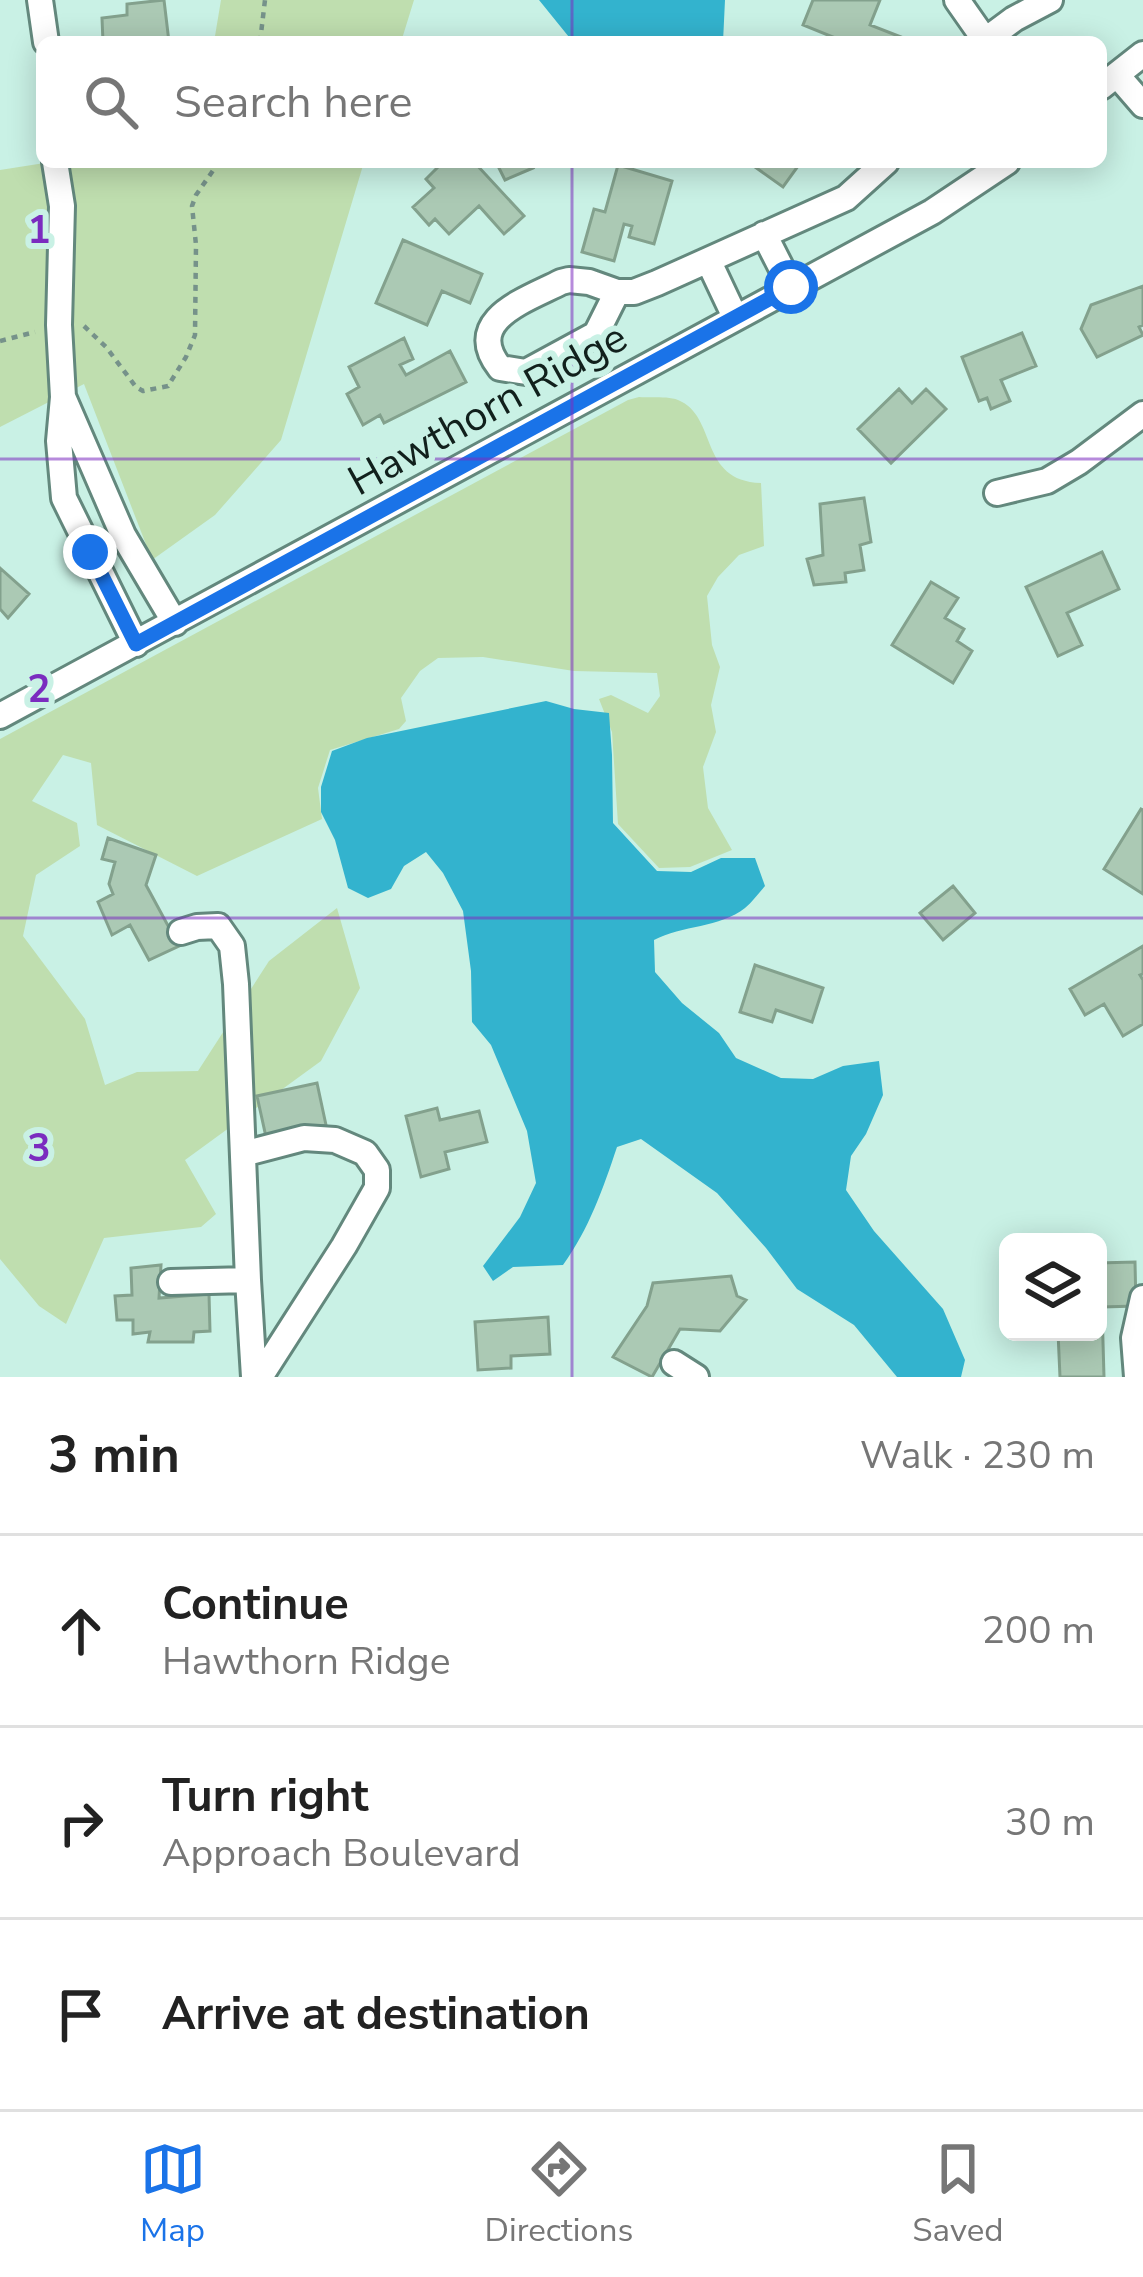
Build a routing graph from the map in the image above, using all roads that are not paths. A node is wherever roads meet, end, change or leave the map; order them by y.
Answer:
1 (40, 0) edge
2 (957, 0) edge
3 (1039, 3) edge
4 (45, 36) edge
5 (981, 36) edge
6 (991, 36) edge
7 (1143, 54) edge
8 (1109, 81) edge
9 (1143, 105) edge
10 (56, 168) edge
11 (879, 168) edge
12 (997, 168) edge
13 (764, 234) junction
14 (709, 262) junction
15 (791, 287) junction
16 (617, 292) junction
17 (735, 317) junction
18 (63, 397) junction
19 (1143, 414) edge
20 (997, 493) dead end
21 (175, 623) junction
22 (136, 644) junction
23 (0, 716) edge
24 (181, 932) dead end
25 (244, 1154) junction
26 (248, 1280) junction
27 (171, 1282) dead end
28 (1143, 1298) edge
29 (674, 1363) dead end
30 (257, 1377) edge
31 (696, 1377) edge
32 (1137, 1377) edge

1 - 4 street
2 - 5 street
3 - 6 street
7 - 8 street
8 - 9 street
10 - 18 street
11 - 13 street
12 - 15 street, Hawthorn Ridge
13 - 14 street
13 - 15 street
14 - 16 street
14 - 17 street
15 - 17 street, Hawthorn Ridge
16 - 16 street
17 - 21 street, Hawthorn Ridge
18 - 21 street
18 - 22 street
19 - 20 street
21 - 22 street, Hawthorn Ridge
22 - 23 street, Hawthorn Ridge
24 - 25 street
25 - 26 street
25 - 30 street
26 - 27 street
26 - 30 street
28 - 32 street
29 - 31 street

